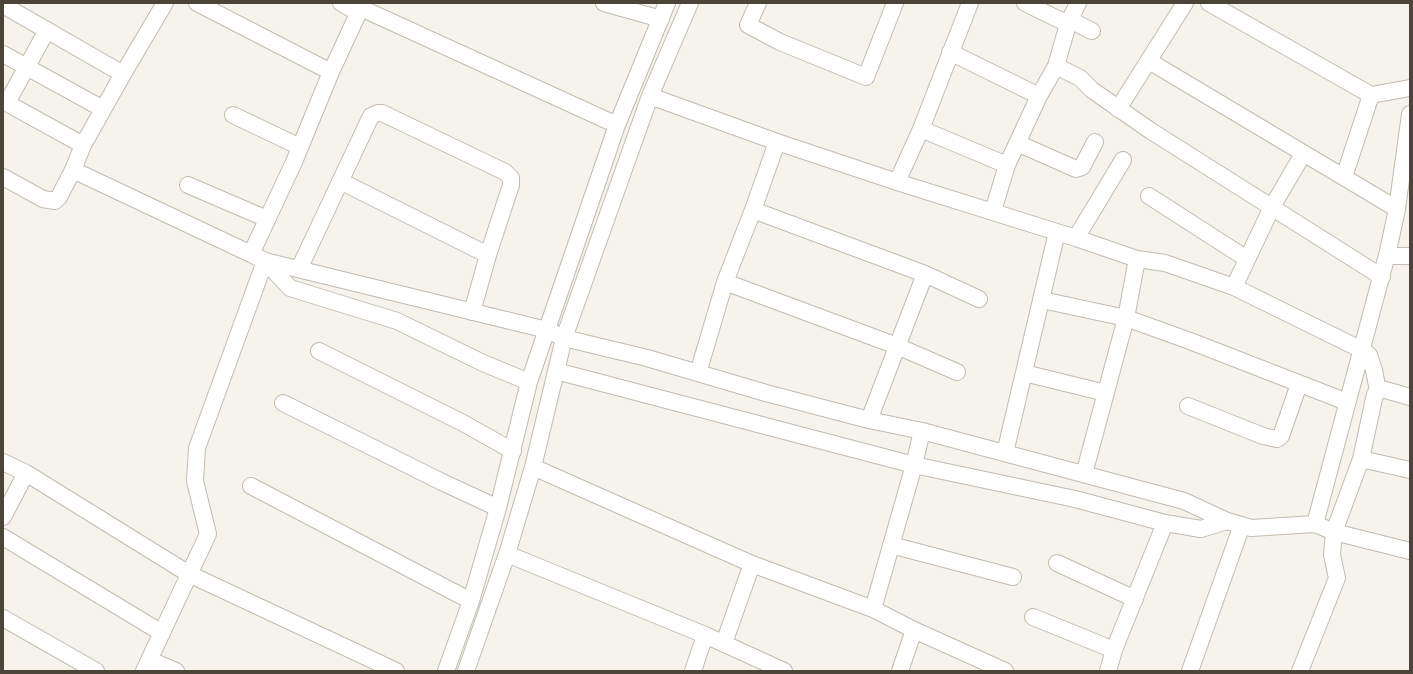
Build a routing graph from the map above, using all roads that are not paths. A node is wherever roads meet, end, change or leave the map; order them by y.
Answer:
1 (197, 3) edge
2 (341, 3) edge
3 (604, 3) edge
4 (667, 3) edge
5 (690, 3) edge
6 (758, 3) edge
7 (894, 3) edge
8 (970, 3) edge
9 (1025, 3) edge
10 (1078, 3) edge
11 (1185, 3) edge
12 (1209, 3) edge
13 (3, 4) edge
14 (163, 4) edge
15 (361, 8) edge
16 (1227, 8) edge
17 (661, 18) junction
18 (1069, 22) junction
19 (47, 30) junction
20 (1092, 31) dead end
21 (950, 52) junction
22 (3, 54) edge
23 (1149, 60) junction
24 (1056, 66) junction
25 (27, 67) junction
26 (331, 72) junction
27 (123, 74) junction
28 (1410, 88) edge
29 (1371, 95) junction
30 (650, 96) junction
31 (1039, 96) junction
32 (5, 102) edge
33 (103, 109) junction
34 (1118, 109) junction
35 (1410, 114) edge
36 (233, 115) dead end
37 (617, 125) junction
38 (921, 129) junction
39 (777, 142) junction
40 (1095, 142) dead end
41 (1017, 144) junction
42 (83, 145) junction
43 (300, 148) junction
44 (1303, 154) junction
45 (1123, 160) dead end
46 (1007, 165) junction
47 (73, 170) junction
48 (3, 177) edge
49 (1344, 177) junction
50 (340, 181) junction
51 (897, 182) junction
52 (1405, 182) edge
53 (188, 185) dead end
54 (1149, 196) dead end
55 (1272, 207) junction
56 (1397, 209) junction
57 (753, 210) junction
58 (993, 211) junction
59 (268, 219) junction
60 (1058, 232) junction
61 (1076, 238) junction
62 (488, 255) junction
63 (1387, 256) junction
64 (1410, 256) edge
65 (258, 258) junction
66 (1137, 259) junction
67 (1247, 259) junction
68 (299, 269) junction
69 (925, 274) junction
70 (1382, 277) junction
71 (725, 282) junction
72 (1234, 287) junction
73 (980, 299) dead end
74 (1042, 300) junction
75 (472, 312) junction
76 (1126, 318) junction
77 (547, 330) junction
78 (564, 338) junction
79 (897, 346) junction
80 (1362, 350) junction
81 (319, 351) dead end
82 (556, 371) junction
83 (957, 372) dead end
84 (698, 373) junction
85 (1024, 373) junction
86 (529, 382) junction
87 (1299, 384) junction
88 (1378, 392) junction
89 (1106, 393) junction
90 (1410, 397) edge
91 (1347, 402) junction
92 (283, 403) dead end
93 (1188, 406) dead end
94 (869, 420) junction
95 (922, 431) junction
96 (513, 451) junction
97 (1005, 453) junction
98 (1361, 459) junction
99 (3, 462) edge
100 (914, 465) junction
101 (533, 467) junction
102 (1410, 470) edge
103 (26, 473) junction
104 (1084, 474) junction
105 (251, 486) dead end
106 (498, 508) junction
107 (3, 517) edge
108 (1165, 523) junction
109 (1234, 523) junction
110 (1315, 524) junction
111 (1334, 532) junction
112 (3, 537) edge
113 (891, 545) junction
114 (1410, 551) edge
115 (507, 554) junction
116 (1058, 563) dead end
117 (752, 564) junction
118 (189, 574) junction
119 (1013, 577) dead end
120 (1134, 599) junction
121 (471, 601) junction
122 (873, 609) junction
123 (1033, 617) dead end
124 (3, 618) edge
125 (914, 630) junction
126 (162, 633) junction
127 (705, 635) junction
128 (724, 643) junction
129 (1114, 650) junction
130 (147, 665) edge
131 (96, 671) edge
132 (176, 671) edge
133 (396, 671) edge
134 (446, 671) edge
135 (466, 671) edge
136 (692, 671) edge
137 (784, 671) edge
138 (900, 671) edge
139 (1005, 671) edge
140 (1108, 671) edge
141 (1190, 671) edge
142 (1300, 671) edge

1 - 26 street
2 - 15 street
3 - 17 street
4 - 17 street
5 - 30 street
6 - 7 street
8 - 21 street
9 - 18 street
10 - 18 street
11 - 23 street
12 - 16 street
13 - 19 street
14 - 27 street
15 - 26 street
15 - 37 street
16 - 29 street
17 - 37 street
18 - 20 street
18 - 24 street
19 - 25 street
19 - 27 street
21 - 31 street
21 - 38 street
22 - 25 street
23 - 34 street
23 - 44 street
24 - 31 street
24 - 34 street
25 - 32 street
25 - 33 street
26 - 43 street
27 - 33 street
28 - 29 street
29 - 49 street
30 - 39 street
30 - 78 street
31 - 41 street
32 - 42 street
33 - 42 street
34 - 55 street
35 - 52 street
36 - 43 street
37 - 77 street
38 - 46 street
38 - 51 street
39 - 51 street
39 - 57 street
40 - 41 street
41 - 46 street
42 - 47 street
43 - 59 street
44 - 49 street
44 - 55 street
45 - 61 street
46 - 58 street
47 - 48 street
47 - 65 street
49 - 56 street
50 - 62 street
50 - 62 street
50 - 68 street
51 - 58 street
52 - 56 street
53 - 59 street
54 - 67 street
55 - 67 street
55 - 70 street
56 - 63 street
57 - 69 street
57 - 71 street
58 - 60 street
59 - 65 street
60 - 61 street
60 - 74 street
61 - 66 street
62 - 75 street
63 - 64 street
63 - 70 street
65 - 68 street
65 - 86 street
65 - 118 street
66 - 72 street
66 - 76 street
67 - 72 street
68 - 75 street
69 - 73 street
69 - 79 street
70 - 80 street
71 - 79 street
71 - 84 street
72 - 80 street
74 - 76 street
74 - 85 street
75 - 77 street
76 - 87 street
76 - 89 street
77 - 78 street
77 - 86 street
78 - 82 street
78 - 84 street
79 - 83 street
79 - 94 street
80 - 88 street
80 - 91 street
81 - 96 street
82 - 100 street
82 - 101 street
84 - 94 street
85 - 89 street
85 - 97 street
86 - 96 street
87 - 91 street
87 - 93 street
88 - 90 street
88 - 98 street
89 - 104 street
91 - 110 street
92 - 106 street
94 - 95 street
95 - 97 street
95 - 100 street
96 - 106 street
97 - 104 street
98 - 102 street
98 - 111 street
99 - 103 street
100 - 108 street
100 - 113 street
101 - 115 street
101 - 117 street
103 - 107 street
103 - 118 street
104 - 109 street
105 - 121 street
106 - 121 street
108 - 109 street
108 - 120 street
109 - 110 street
109 - 141 street
110 - 111 street
111 - 114 street
111 - 142 street
112 - 126 street
113 - 119 street
113 - 122 street
115 - 127 street
115 - 135 street
116 - 120 street
117 - 122 street
117 - 128 street
118 - 126 street
118 - 133 street
120 - 129 street
121 - 134 street
122 - 125 street
123 - 129 street
124 - 131 street
125 - 138 street
125 - 139 street
126 - 130 street
127 - 128 street
127 - 136 street
128 - 137 street
129 - 140 street
130 - 132 street

